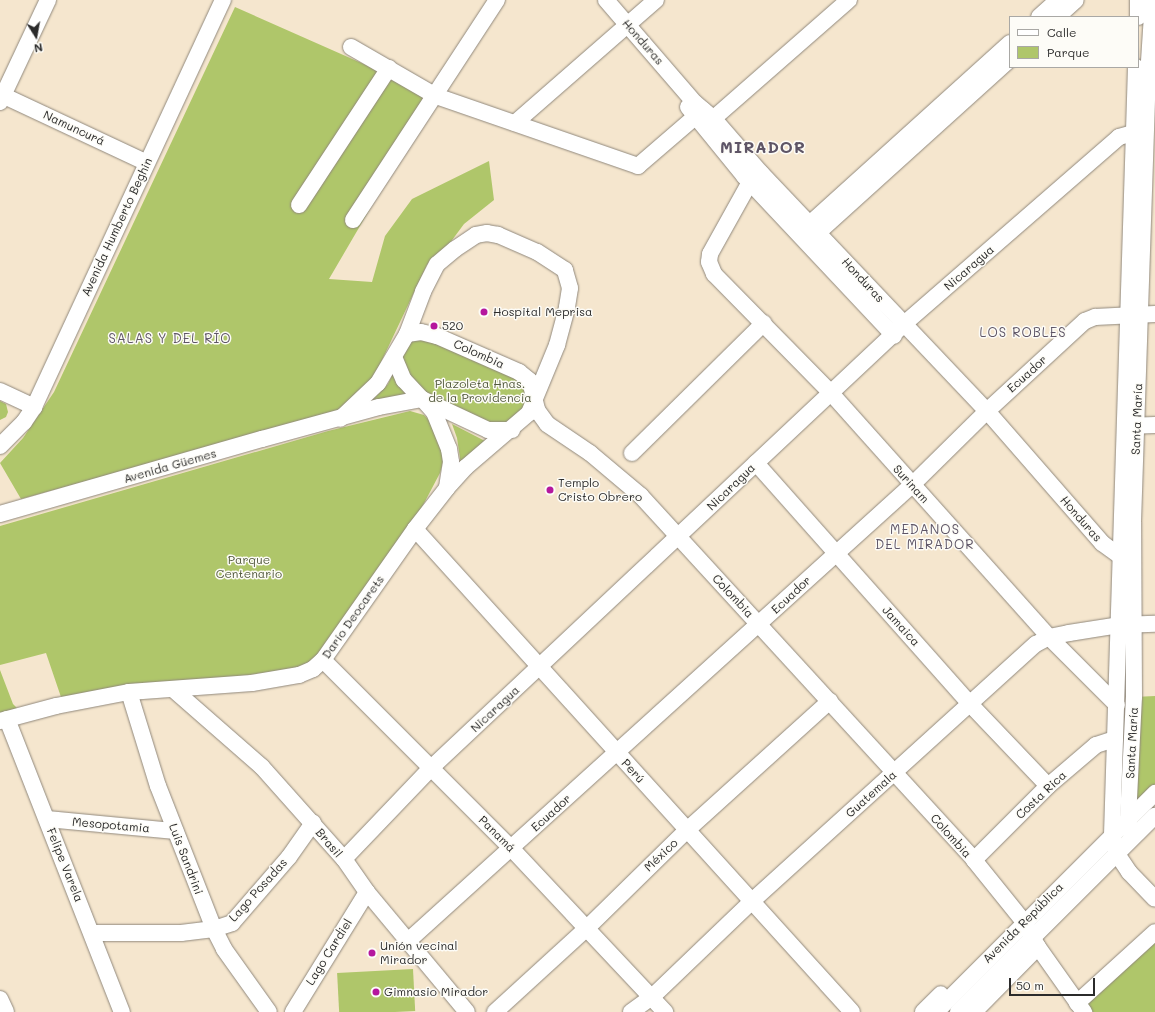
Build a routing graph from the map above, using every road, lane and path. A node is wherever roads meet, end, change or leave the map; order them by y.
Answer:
1 (48, 0) edge
2 (223, 0) edge
3 (497, 0) edge
4 (595, 0) edge
5 (606, 0) edge
6 (656, 0) edge
7 (849, 0) edge
8 (1058, 0) edge
9 (1076, 0) edge
10 (1138, 0) edge
11 (1153, 0) edge
12 (1040, 16) edge
13 (1058, 16) edge
14 (1138, 16) edge
15 (625, 27) junction
16 (1009, 44) edge
17 (351, 48) dead end
18 (1009, 61) edge
19 (388, 68) junction
20 (1136, 68) edge
21 (1146, 92) edge
22 (436, 96) junction
23 (1, 97) edge
24 (704, 118) junction
25 (515, 123) junction
26 (1133, 133) junction
27 (147, 162) junction
28 (750, 182) junction
29 (1143, 204) edge
30 (299, 205) dead end
31 (353, 220) dead end
32 (809, 233) junction
33 (1141, 315) edge
34 (764, 322) junction
35 (899, 330) junction
36 (407, 334) junction
37 (394, 357) junction
38 (0, 391) edge
39 (830, 392) junction
40 (534, 397) junction
41 (422, 399) junction
42 (34, 407) junction
43 (987, 411) junction
44 (340, 419) junction
45 (1155, 425) edge
46 (1131, 426) junction
47 (512, 430) junction
48 (3, 439) edge
49 (632, 453) dead end
50 (756, 463) junction
51 (912, 485) junction
52 (447, 488) junction
53 (0, 514) edge
54 (415, 529) junction
55 (680, 537) junction
56 (836, 554) junction
57 (1121, 557) junction
58 (760, 624) junction
59 (1155, 624) edge
60 (1127, 625) junction
61 (1049, 637) junction
62 (324, 660) junction
63 (541, 667) junction
64 (174, 690) junction
65 (129, 692) junction
66 (830, 702) junction
67 (970, 704) junction
68 (1117, 705) junction
69 (4, 720) edge
70 (1115, 740) junction
71 (617, 753) junction
72 (430, 769) junction
73 (894, 773) junction
74 (1048, 786) junction
75 (1155, 793) edge
76 (1113, 806) junction
77 (1155, 816) edge
78 (47, 819) junction
79 (1128, 819) junction
80 (313, 823) junction
81 (175, 831) junction
82 (686, 831) junction
83 (1112, 836) junction
84 (1132, 838) junction
85 (512, 849) junction
86 (1117, 854) junction
87 (344, 859) junction
88 (974, 860) junction
89 (368, 892) junction
90 (1155, 899) edge
91 (751, 902) junction
92 (1021, 918) junction
93 (214, 929) junction
94 (586, 929) junction
95 (1155, 932) edge
96 (92, 933) junction
97 (408, 941) junction
98 (1035, 941) junction
99 (652, 997) junction
100 (0, 999) edge
101 (1081, 1008) edge
102 (6, 1012) edge
103 (122, 1012) edge
104 (269, 1012) edge
105 (293, 1012) edge
106 (467, 1012) edge
107 (495, 1012) edge
108 (631, 1012) edge
109 (665, 1012) edge
110 (852, 1012) edge
111 (923, 1012) edge
112 (936, 1012) edge
113 (958, 1012) edge
114 (974, 1012) edge

1 - 23 street
2 - 27 street, Avenida Humberto Beghin
3 - 22 street
4 - 15 street, Honduras
5 - 15 street, Honduras
6 - 15 street
7 - 24 street
8 - 12 street
9 - 13 street
10 - 14 street
11 - 21 street, Santa María
15 - 24 street, Honduras
15 - 25 street
16 - 32 street
17 - 19 street
18 - 32 street
19 - 22 street
19 - 30 street
20 - 21 street, Santa María
21 - 26 street, Santa María
21 - 29 street, Santa María
22 - 25 street
22 - 31 street
23 - 27 street, Namuncurá
24 - 25 street
24 - 28 street, Honduras
24 - 32 street, Honduras
26 - 29 street, Santa María
26 - 35 street, Nicaragua
27 - 42 street, Avenida Humberto Beghin
28 - 32 street, Honduras
28 - 34 street, Surinam
29 - 33 street, Santa María
32 - 35 street, Honduras
33 - 43 street, Ecuador
33 - 46 street, Santa María
34 - 39 street, Surinam
34 - 49 street
35 - 39 street, Nicaragua
35 - 43 street, Honduras
36 - 37 street, Darío Deocarets
36 - 40 street, Colombia
36 - 40 street, Darío Deocarets
37 - 41 street
37 - 44 street, Darío Deocarets
38 - 42 street
39 - 50 street, Nicaragua
39 - 51 street, Surinam
40 - 47 street, Darío Deocarets
40 - 55 street, Colombia
41 - 44 street, Avenida Güemes
41 - 47 street
41 - 52 street
42 - 48 street, Avenida Humberto Beghin
43 - 51 street, Ecuador
43 - 57 street, Honduras
44 - 53 street, Avenida Güemes
45 - 46 street
46 - 57 street, Santa María
46 - 60 street, Santa María
47 - 52 street, Darío Deocarets
50 - 55 street, Nicaragua
50 - 56 street, Jamaica
51 - 56 street, Ecuador
51 - 61 street, Surinam
52 - 54 street, Darío Deocarets
54 - 62 street, Darío Deocarets
54 - 63 street, Perú
55 - 58 street, Colombia
55 - 63 street, Nicaragua
56 - 58 street, Ecuador
56 - 67 street, Jamaica
57 - 60 street, Santa María
58 - 66 street, Colombia
58 - 71 street, Ecuador
59 - 60 street, Guatemala
60 - 61 street, Guatemala
60 - 68 street, Santa María
60 - 79 street, Santa María
61 - 67 street, Guatemala
61 - 68 street, Surinam
62 - 64 street, Darío Deocarets
62 - 72 street, Panamá
63 - 71 street, Perú
63 - 72 street, Nicaragua
64 - 65 street, Darío Deocarets
64 - 80 street, Brasil
65 - 69 street, Darío Deocarets
65 - 81 street, Luis Sandrini
66 - 73 street, Colombia
66 - 82 street, México
67 - 73 street, Guatemala
67 - 74 street, Jamaica
68 - 70 street, Santa María
69 - 78 street, Felipe Varela
70 - 74 street, Costa Rica
70 - 76 street, Santa María
71 - 82 street, Perú
71 - 85 street, Ecuador
72 - 85 street, Panamá
72 - 87 street, Nicaragua
73 - 88 street, Colombia
73 - 91 street, Guatemala
74 - 88 street, Costa Rica
75 - 79 street, Avenida República
76 - 83 street, Santa María
76 - 92 street
77 - 84 street, Avenida República
78 - 81 street, Mesopotamia
78 - 96 street, Felipe Varela
79 - 83 street, Avenida República
79 - 84 street, Santa María
80 - 87 street, Brasil
80 - 93 street, Lago Posadas
81 - 93 street, Luis Sandrini
82 - 91 street, Perú
82 - 94 street, México
83 - 86 street, Santa María
83 - 92 street, Avenida República
84 - 86 street, Avenida República
85 - 94 street, Panamá
85 - 97 street, Ecuador
86 - 90 street, Santa María
86 - 98 street, Avenida República
87 - 89 street, Brasil
88 - 92 street, Colombia
89 - 97 street, Brasil
89 - 105 street, Lago Cardiel
91 - 99 street, Guatemala
91 - 110 street, Perú
92 - 98 street, Colombia
92 - 111 street
92 - 112 street, Avenida República
93 - 96 street, Lago Posadas
93 - 104 street, Luis Sandrini
94 - 99 street, Panamá
94 - 107 street, México
95 - 101 street
96 - 103 street, Felipe Varela
97 - 106 street, Brasil
98 - 101 street
98 - 113 street, Avenida República
98 - 114 street
99 - 108 street, Guatemala
99 - 109 street, Panamá
100 - 102 street

